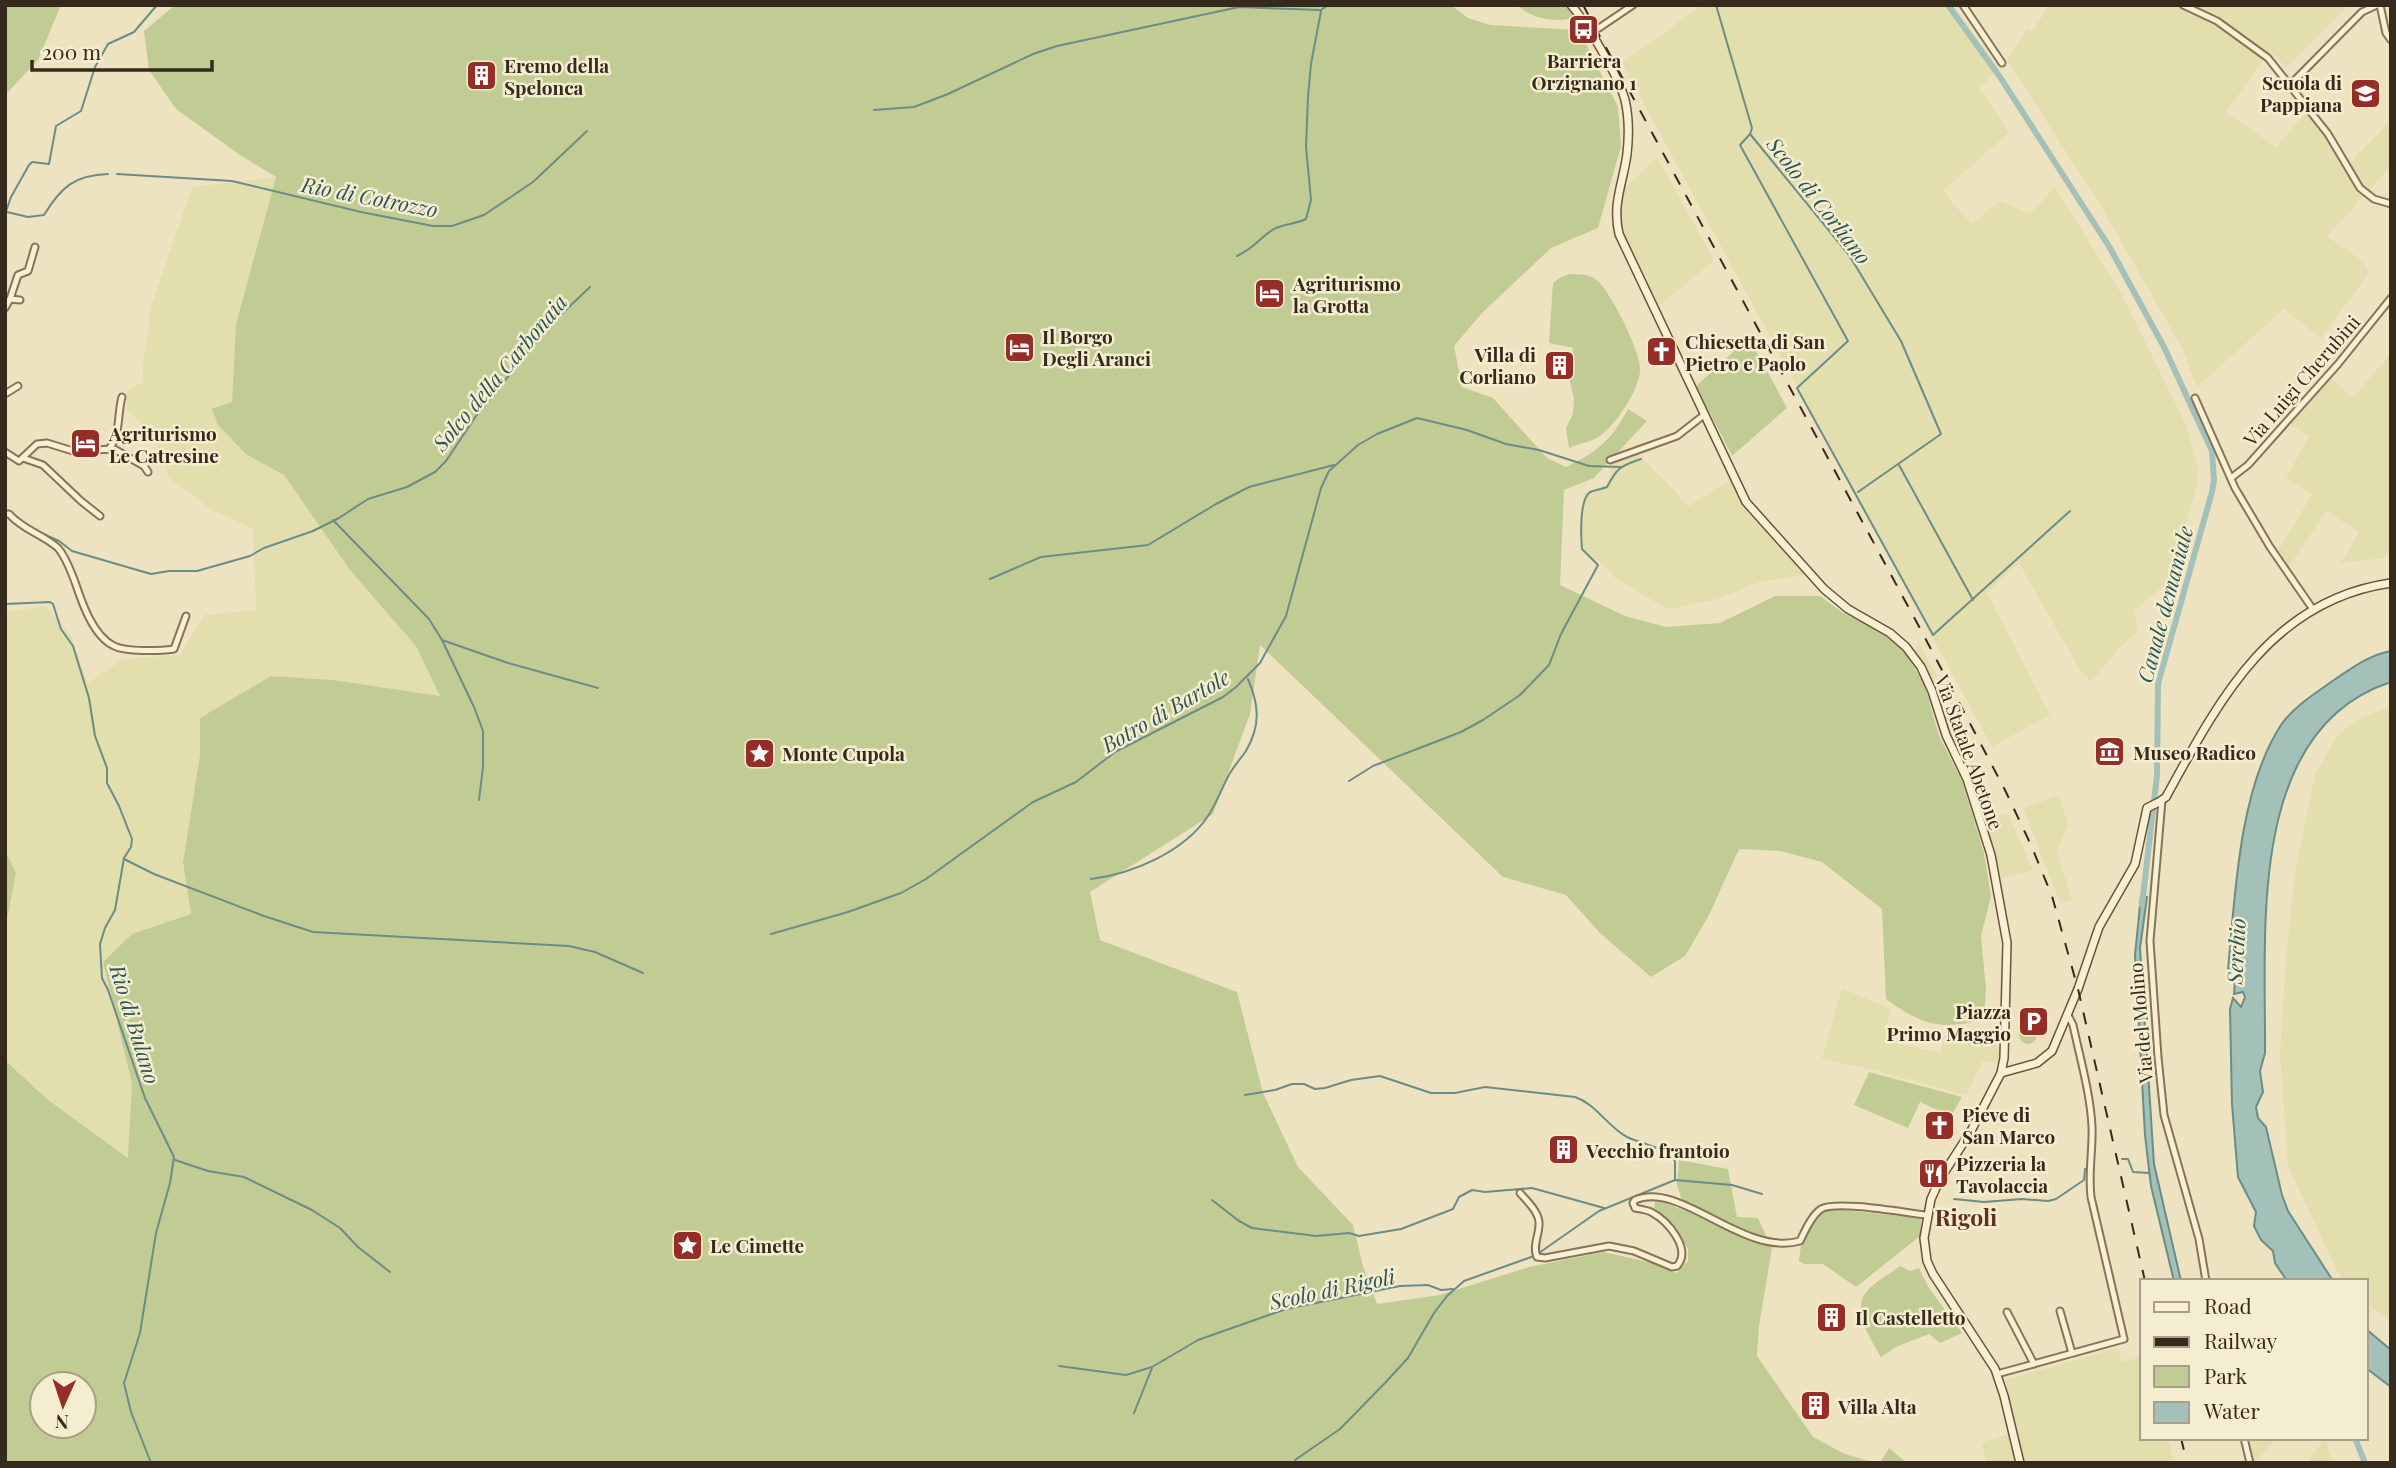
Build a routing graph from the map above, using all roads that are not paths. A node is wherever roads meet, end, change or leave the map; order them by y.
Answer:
1 (1572, 5) edge
2 (1633, 5) edge
3 (1964, 5) edge
4 (2183, 5) edge
5 (2379, 5) edge
6 (1599, 29) dead end
7 (2391, 40) edge
8 (2003, 63) dead end
9 (2290, 85) junction
10 (2391, 204) edge
11 (35, 247) dead end
12 (2391, 298) edge
13 (10, 299) junction
14 (20, 300) dead end
15 (5, 308) edge
16 (18, 386) dead end
17 (5, 394) edge
18 (122, 397) dead end
19 (2195, 398) dead end
20 (1704, 415) junction
21 (109, 449) junction
22 (5, 452) edge
23 (23, 458) junction
24 (1610, 460) dead end
25 (148, 472) dead end
26 (2231, 478) junction
27 (5, 514) edge
28 (100, 516) dead end
29 (2391, 583) edge
30 (2312, 608) junction
31 (186, 616) dead end
32 (2161, 801) junction
33 (2068, 1015) junction
34 (2001, 1073) junction
35 (1520, 1193) dead end
36 (1926, 1215) junction
37 (2206, 1279) edge
38 (2007, 1311) dead end
39 (2060, 1311) dead end
40 (2072, 1353) junction
41 (2034, 1364) junction
42 (1997, 1374) junction
43 (2244, 1440) edge
44 (2020, 1463) edge
45 (2250, 1463) edge

1 - 20 main road, Via Statale Abetone
2 - 6 street
3 - 8 street
4 - 9 street
5 - 7 street
5 - 9 street
9 - 10 street
11 - 13 street
12 - 26 street, Via Luigi Cherubini
13 - 14 street
13 - 15 street
16 - 17 street
18 - 21 street
19 - 26 street, Via Luigi Cherubini
20 - 24 street
20 - 34 main road, Via Statale Abetone
21 - 23 street
21 - 25 street
22 - 23 street
23 - 28 street
26 - 30 street, Via Luigi Cherubini
27 - 31 street
29 - 30 main road
30 - 32 main road
32 - 33 main road
32 - 37 street, Via del Molino
33 - 34 main road
33 - 40 street
34 - 36 main road, Via Statale Abetone
35 - 36 street
36 - 42 main road, Via Statale Abetone
38 - 41 street
39 - 40 street
40 - 41 street
41 - 42 street
42 - 44 main road, Via Statale Abetone
43 - 45 street

